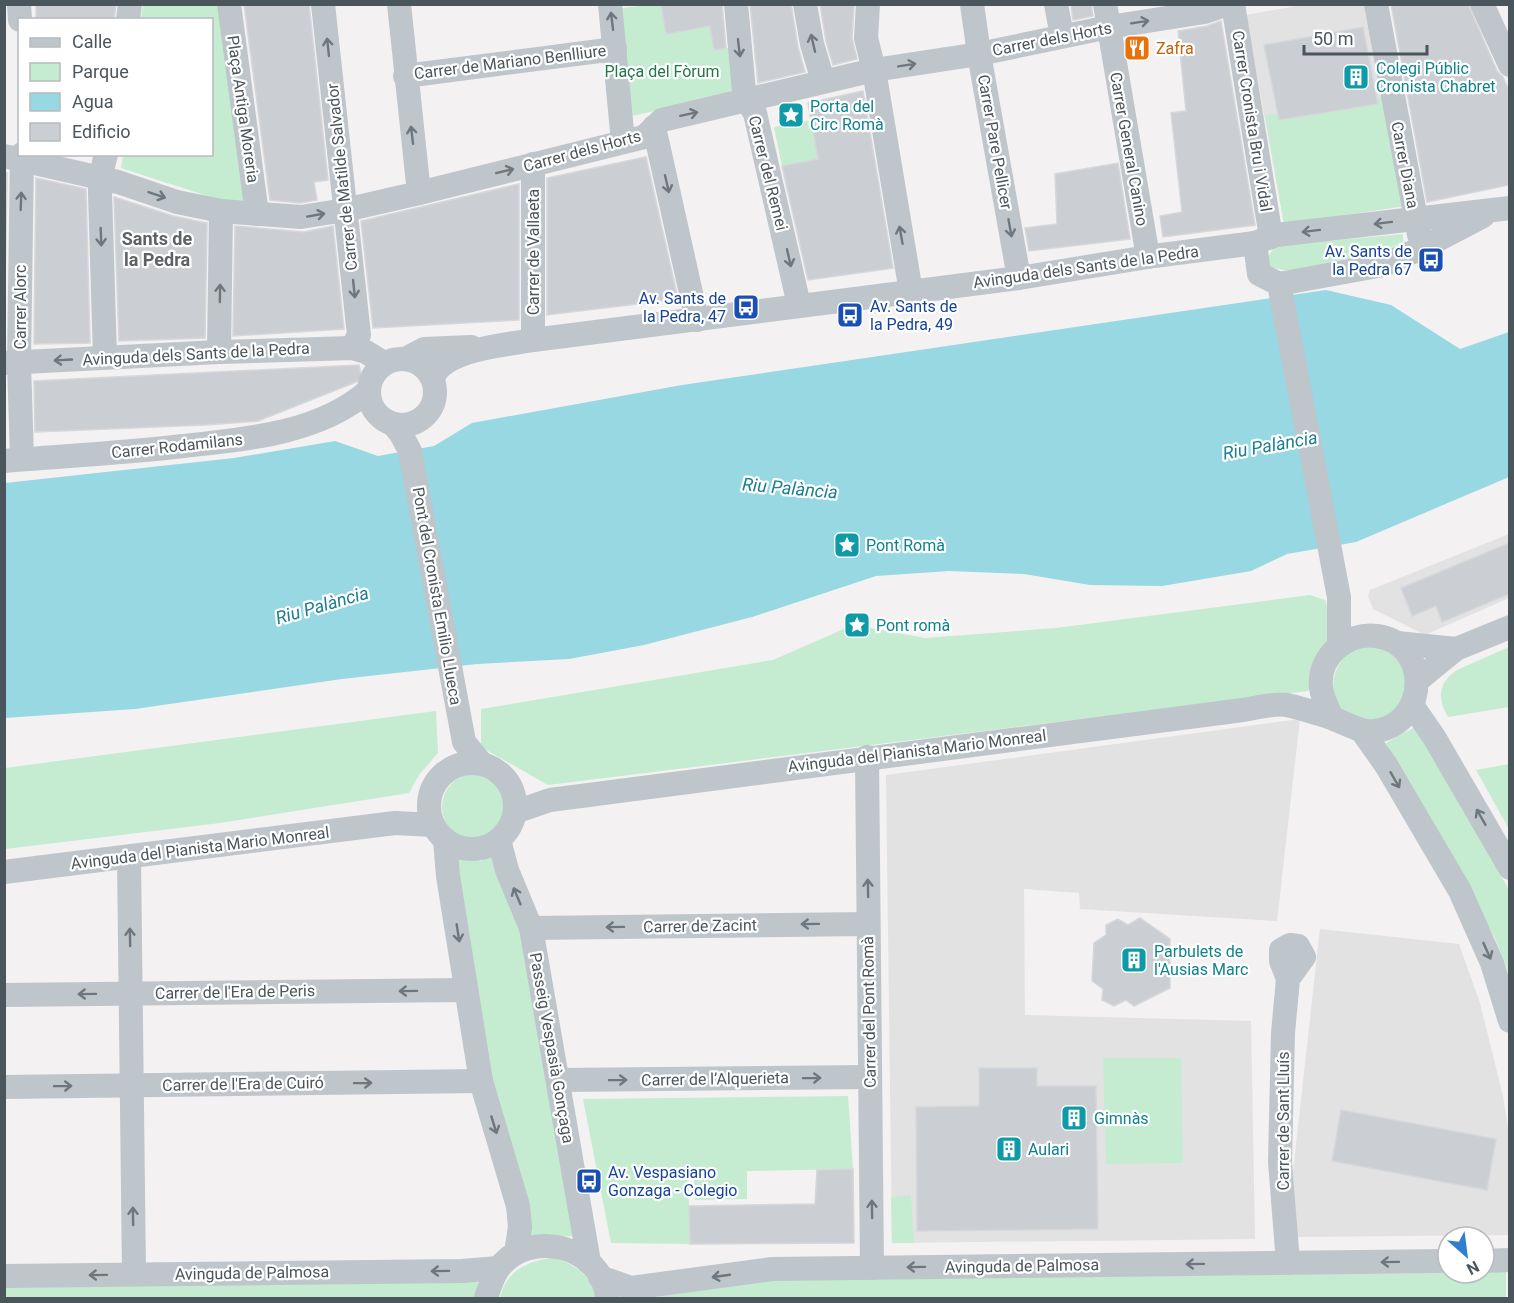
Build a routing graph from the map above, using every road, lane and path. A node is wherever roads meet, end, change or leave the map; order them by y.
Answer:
1 (229, 4) edge
2 (323, 4) edge
3 (399, 4) edge
4 (610, 4) edge
5 (736, 4) edge
6 (805, 4) edge
7 (868, 4) edge
8 (972, 4) edge
9 (1056, 4) edge
10 (1231, 4) edge
11 (1376, 4) edge
12 (1482, 4) edge
13 (1107, 16) edge
14 (1062, 36) junction
15 (615, 49) junction
16 (979, 54) junction
17 (1509, 65) edge
18 (874, 70) junction
19 (405, 76) junction
20 (823, 81) junction
21 (747, 101) junction
22 (654, 127) junction
23 (623, 142) junction
24 (106, 156) edge
25 (16, 157) edge
26 (533, 164) junction
27 (100, 179) junction
28 (419, 193) junction
29 (1502, 208) edge
30 (345, 210) junction
31 (221, 211) junction
32 (257, 214) junction
33 (1416, 219) junction
34 (1263, 240) junction
35 (12, 241) edge
36 (1422, 248) junction
37 (1148, 257) junction
38 (1019, 278) junction
39 (1280, 291) junction
40 (910, 292) junction
41 (799, 305) junction
42 (697, 320) junction
43 (533, 340) junction
44 (352, 348) junction
45 (489, 348) junction
46 (219, 352) junction
47 (105, 357) junction
48 (396, 361) junction
49 (12, 363) edge
50 (433, 378) junction
51 (370, 399) junction
52 (421, 420) junction
53 (393, 424) junction
54 (410, 451) junction
55 (13, 460) edge
56 (1339, 597) junction
57 (1509, 627) edge
58 (1368, 635) junction
59 (1397, 643) junction
60 (1339, 645) junction
61 (1455, 650) junction
62 (1323, 669) junction
63 (1418, 680) junction
64 (1284, 705) junction
65 (1412, 705) junction
66 (1332, 718) junction
67 (1362, 731) junction
68 (464, 741) junction
69 (867, 757) junction
70 (482, 764) junction
71 (452, 768) junction
72 (430, 796) junction
73 (514, 800) junction
74 (395, 823) junction
75 (439, 832) junction
76 (500, 840) junction
77 (129, 857) junction
78 (1509, 868) edge
79 (4, 872) edge
80 (868, 924) junction
81 (531, 928) junction
82 (1288, 979) dead end
83 (466, 990) junction
84 (131, 993) junction
85 (4, 995) edge
86 (1509, 1021) edge
87 (870, 1077) junction
88 (559, 1080) junction
89 (481, 1082) junction
90 (132, 1085) junction
91 (4, 1087) edge
92 (507, 1261) junction
93 (1436, 1261) edge
94 (1288, 1263) junction
95 (872, 1268) junction
96 (134, 1274) junction
97 (4, 1276) edge
98 (599, 1279) edge
99 (486, 1299) edge

1 - 32 street, Plaça Antiga Moreria
30 -> 2 street, Carrer de Matilde Salvador
3 - 19 street
15 -> 4 street
5 -> 21 street, Carrer del Remei
20 -> 6 street
7 - 18 street
8 - 16 street, Carrer Pare Pellicer
9 - 14 street
13 -> 10 street, Carrer dels Horts
10 - 34 street, Carrer Cronista Bru i Vidal
11 - 33 street, Carrer Diana
12 - 17 street
13 - 14 street, Carrer dels Horts
13 - 37 street, Carrer General Canino
14 - 16 street, Carrer dels Horts
15 - 19 street, Carrer de Mariano Benlliure
15 - 23 street
18 -> 16 street, Carrer dels Horts
16 -> 38 street, Carrer Pare Pellicer
18 - 20 street, Carrer dels Horts
40 -> 18 street
28 -> 19 street
20 - 21 street, Carrer dels Horts
22 -> 21 street, Carrer dels Horts
21 -> 41 street, Carrer del Remei
22 - 23 street, Carrer dels Horts
22 -> 42 street
23 - 26 street, Carrer dels Horts
24 - 27 street
25 - 27 street, Carrer dels Horts
35 -> 25 street, Carrer Alorc
28 -> 26 street, Carrer dels Horts
26 - 43 street, Carrer de Vallaeta
27 -> 31 street, Carrer dels Horts
27 -> 47 street
28 - 30 street, Carrer dels Horts
29 - 33 street, Avinguda dels Sants de la Pedra
29 - 36 street, Avinguda dels Sants de la Pedra
32 -> 30 street, Carrer dels Horts
30 -> 44 street, Carrer de Matilde Salvador
31 - 32 street, Carrer dels Horts
46 -> 31 street
33 -> 34 street, Avinguda dels Sants de la Pedra
33 - 36 street
34 - 37 street, Avinguda dels Sants de la Pedra
34 - 39 street
35 - 49 street, Carrer Alorc
36 - 39 street, Avinguda dels Sants de la Pedra
37 - 38 street, Avinguda dels Sants de la Pedra
38 - 40 street, Avinguda dels Sants de la Pedra
39 - 56 street
40 - 41 street, Avinguda dels Sants de la Pedra
41 - 42 street, Avinguda dels Sants de la Pedra
42 - 43 street, Avinguda dels Sants de la Pedra
43 - 45 street, Avinguda dels Sants de la Pedra
44 - 46 street, Avinguda dels Sants de la Pedra
44 - 48 street, Avinguda dels Sants de la Pedra
45 - 48 street
45 - 50 street
46 - 47 street, Avinguda dels Sants de la Pedra
47 -> 49 street, Avinguda dels Sants de la Pedra
48 - 50 street
48 - 51 street
49 - 55 street, Carrer Alorc
50 - 52 street
51 - 53 street
51 - 55 street, Carrer Rodamilans
52 - 53 street
52 - 54 street, Pont del Cronista Emilio Llueca
53 - 54 street, Pont del Cronista Emilio Llueca
54 - 68 street, Pont del Cronista Emilio Llueca
56 - 58 street
56 - 60 street
57 - 61 street
58 - 59 street
58 - 60 street
59 - 61 street
59 - 63 street
60 - 62 street
61 - 63 street
62 - 64 street, Avinguda del Pianista Mario Monreal
62 - 66 street
63 - 65 street
64 - 66 street, Avinguda del Pianista Mario Monreal
64 - 69 street, Avinguda del Pianista Mario Monreal
65 - 67 street
78 -> 65 street
66 - 67 street
67 -> 86 street
68 - 70 street, Pont del Cronista Emilio Llueca
68 - 71 street
69 - 73 street, Avinguda del Pianista Mario Monreal
80 -> 69 street, Carrer del Pont Romà
70 - 71 street
70 - 73 street
71 - 72 street
72 - 74 street
72 - 75 street
73 - 76 street
74 - 75 street, Avinguda del Pianista Mario Monreal
74 - 77 street, Avinguda del Pianista Mario Monreal
75 - 76 street
75 -> 83 street
81 -> 76 street, Passeig Vespasià Gonçaga
77 - 79 street, Avinguda del Pianista Mario Monreal
84 -> 77 street
80 -> 81 street, Carrer de Zacint
80 - 87 street, Carrer del Pont Romà
81 - 88 street, Passeig Vespasià Gonçaga
82 - 94 street, Carrer de Sant Lluís
83 -> 84 street, Carrer de l'Era de Peris
83 - 89 street
84 -> 85 street, Carrer de l'Era de Peris
84 - 90 street
88 -> 87 street, Carrer de l’Alquerieta
95 -> 87 street, Carrer del Pont Romà
88 - 98 street, Passeig Vespasià Gonçaga
90 -> 89 street, Carrer de l'Era de Cuiró
89 -> 92 street
91 -> 90 street, Carrer de l'Era de Cuiró
96 -> 90 street
92 -> 96 street, Avinguda de Palmosa
92 - 98 street, Avinguda de Palmosa
92 - 99 street
93 -> 94 street, Avinguda de Palmosa
94 -> 95 street, Avinguda de Palmosa
95 -> 98 street, Avinguda de Palmosa
96 -> 97 street, Avinguda de Palmosa

